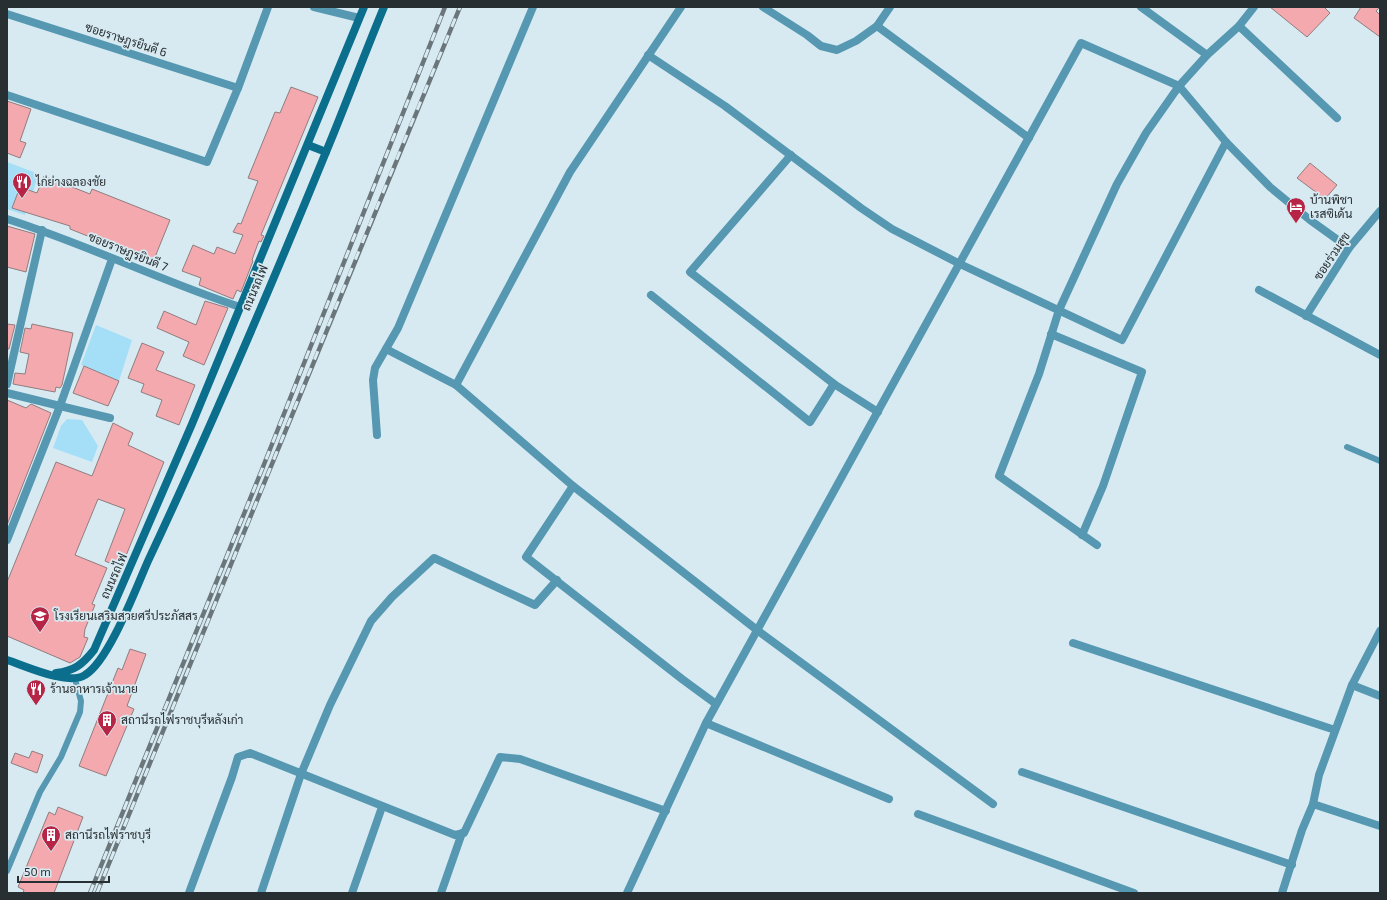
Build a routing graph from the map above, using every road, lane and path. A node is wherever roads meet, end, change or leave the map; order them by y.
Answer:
1 (268, 7) edge
2 (314, 7) edge
3 (364, 7) edge
4 (384, 7) edge
5 (534, 7) edge
6 (681, 7) edge
7 (763, 7) edge
8 (890, 7) edge
9 (1141, 7) edge
10 (1254, 7) edge
11 (7, 14) edge
12 (359, 18) junction
13 (878, 26) junction
14 (1239, 26) junction
15 (648, 55) junction
16 (1207, 55) junction
17 (1179, 86) junction
18 (238, 88) junction
19 (7, 95) edge
20 (1337, 118) dead end
21 (1028, 138) junction
22 (1226, 142) junction
23 (308, 145) junction
24 (326, 152) junction
25 (791, 155) junction
26 (1380, 211) edge
27 (7, 219) edge
28 (42, 230) junction
29 (1349, 248) junction
30 (112, 259) junction
31 (960, 264) junction
32 (1259, 290) dead end
33 (651, 295) dead end
34 (240, 307) junction
35 (1059, 310) junction
36 (1306, 316) junction
37 (1052, 334) junction
38 (386, 349) junction
39 (1380, 355) edge
40 (7, 384) edge
41 (834, 384) junction
42 (456, 385) junction
43 (7, 393) edge
44 (60, 406) junction
45 (878, 412) junction
46 (110, 418) dead end
47 (377, 435) dead end
48 (1347, 447) dead end
49 (1380, 461) edge
50 (573, 486) junction
51 (1082, 535) junction
52 (7, 540) edge
53 (1097, 545) dead end
54 (556, 580) junction
55 (757, 630) junction
56 (1380, 631) edge
57 (1073, 643) dead end
58 (7, 660) edge
59 (45, 674) junction
60 (75, 679) junction
61 (1352, 684) junction
62 (1380, 696) edge
63 (716, 704) junction
64 (706, 723) junction
65 (1335, 730) junction
66 (1022, 772) dead end
67 (301, 774) junction
68 (889, 799) dead end
69 (993, 804) dead end
70 (1313, 804) junction
71 (382, 807) junction
72 (666, 811) junction
73 (918, 814) dead end
74 (1380, 826) edge
75 (462, 833) junction
76 (1292, 865) junction
77 (7, 871) edge
78 (189, 893) edge
79 (261, 893) edge
80 (352, 893) edge
81 (441, 893) edge
82 (627, 893) edge
83 (1134, 893) edge
84 (1282, 893) edge

1 - 18 street
2 - 12 street
3 - 12 street, ถนนรถไฟ
4 - 24 street, ถนนรถไฟ
5 - 38 street
6 - 15 street
7 - 13 street
8 - 13 street
9 - 16 street
10 - 14 street
11 - 18 street, ซอยราษฎรยินดี 6
12 - 23 street, ถนนรถไฟ
13 - 21 street
14 - 16 street
14 - 20 street
15 - 25 street
15 - 42 street
16 - 17 street
17 - 21 street
17 - 22 street
17 - 35 street
18 - 19 street
21 - 31 street
22 - 29 street
22 - 35 street
23 - 24 street
23 - 34 street, ถนนรถไฟ
24 - 60 street, ถนนรถไฟ
25 - 31 street
25 - 41 street
26 - 29 street, ซอยร่วมสุข
27 - 28 street, ซอยราษฎรยินดี 7
28 - 30 street, ซอยราษฎรยินดี 7
28 - 40 street
29 - 36 street, ซอยร่วมสุข
30 - 34 street, ซอยราษฎรยินดี 7
30 - 44 street
31 - 35 street
31 - 45 street
32 - 36 street
33 - 41 street
34 - 59 street, ถนนรถไฟ
35 - 37 street
36 - 39 street
37 - 51 street
37 - 51 street
38 - 42 street
38 - 47 street
41 - 45 street
42 - 50 street
43 - 44 street
44 - 46 street
44 - 52 street
45 - 55 street
48 - 49 lane
50 - 54 street
50 - 55 street
51 - 53 street
54 - 63 street
54 - 67 street
55 - 63 street
55 - 69 street
56 - 61 street
57 - 65 street
58 - 59 street
59 - 60 street
60 - 77 lane
61 - 62 street
61 - 65 street
63 - 64 street
64 - 68 street
64 - 72 street
65 - 70 street
66 - 76 street
67 - 71 street
67 - 78 street
67 - 79 street
70 - 74 street
70 - 76 street
71 - 75 street
71 - 80 street
72 - 75 street
72 - 82 street
73 - 83 street
75 - 81 street
76 - 84 street

